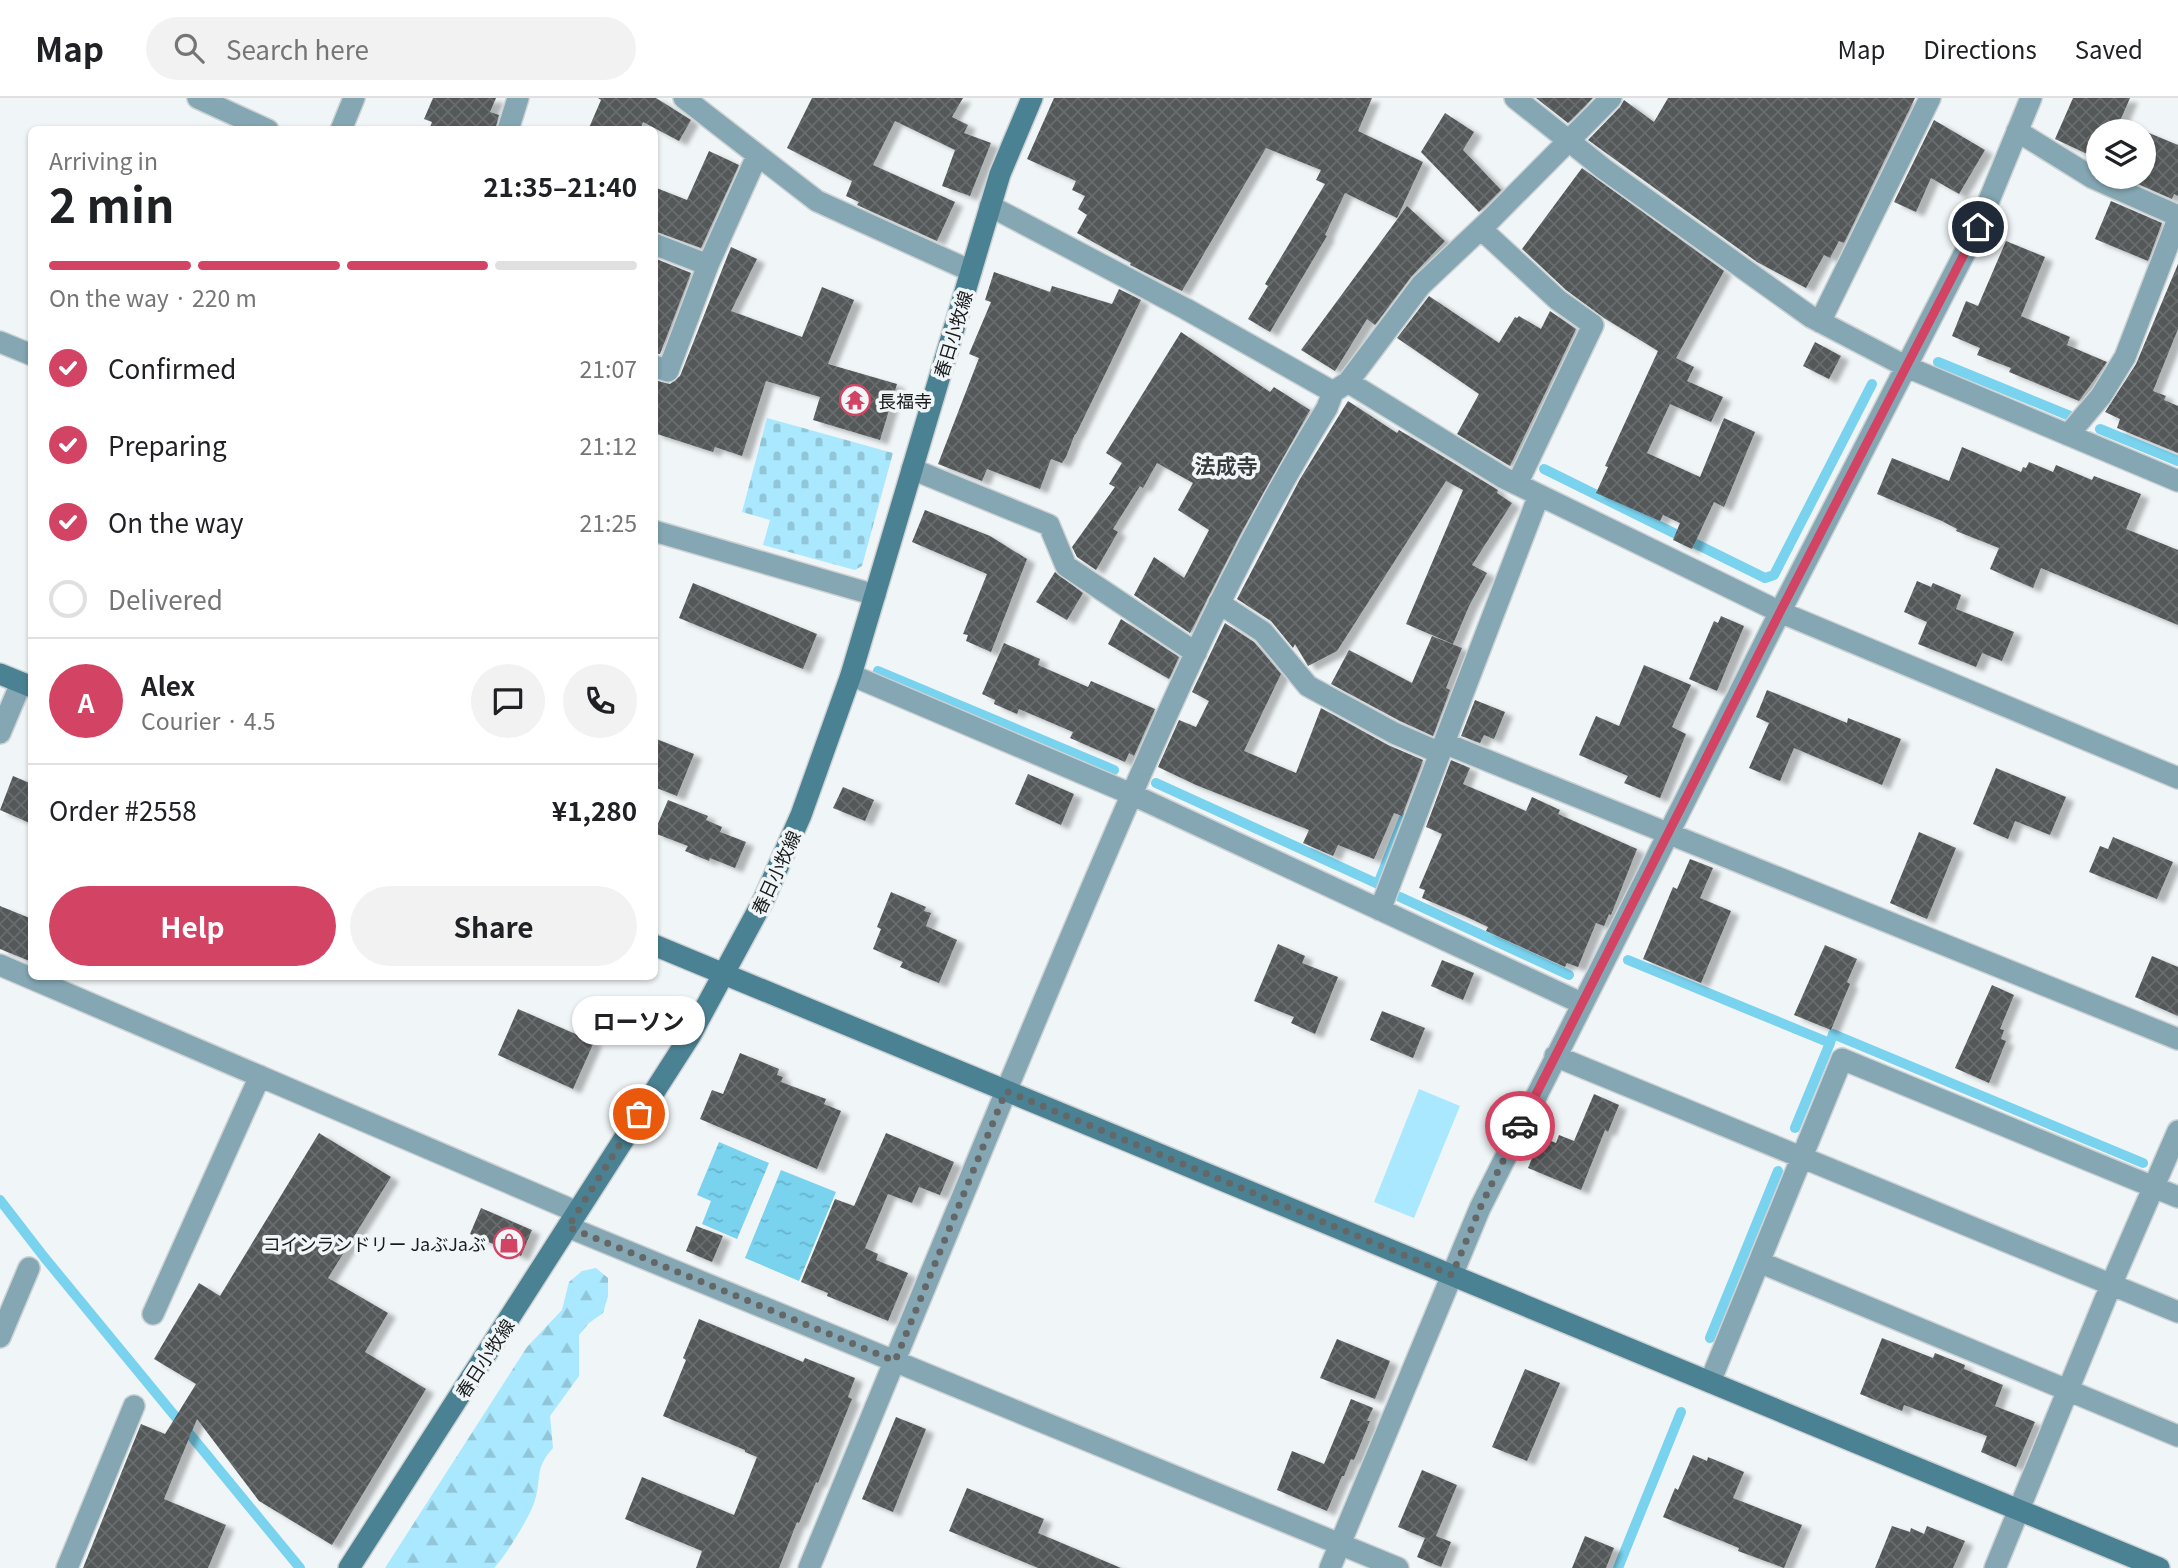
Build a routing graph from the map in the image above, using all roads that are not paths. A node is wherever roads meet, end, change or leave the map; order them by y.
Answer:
1 (198, 98) edge
2 (354, 98) edge
3 (518, 98) edge
4 (684, 98) edge
5 (1032, 98) edge
6 (1515, 98) edge
7 (1611, 98) edge
8 (1930, 98) edge
9 (2031, 98) edge
10 (259, 126) edge
11 (343, 126) edge
12 (509, 126) edge
13 (2017, 131) junction
14 (1569, 141) junction
15 (757, 156) junction
16 (990, 206) junction
17 (2178, 217) edge
18 (1481, 229) junction
19 (658, 246) edge
20 (708, 265) junction
21 (971, 271) junction
22 (1820, 322) junction
23 (0, 342) edge
24 (28, 353) edge
25 (658, 367) edge
26 (1907, 367) junction
27 (1341, 387) junction
28 (2068, 435) junction
29 (912, 469) junction
30 (2178, 481) edge
31 (1517, 484) junction
32 (1539, 495) junction
33 (658, 532) edge
34 (875, 595) junction
35 (1219, 603) junction
36 (1780, 612) junction
37 (1196, 653) junction
38 (0, 674) edge
39 (851, 675) junction
40 (26, 685) edge
41 (0, 733) edge
42 (1442, 748) junction
43 (2178, 778) edge
44 (1131, 794) junction
45 (1669, 834) junction
46 (1380, 910) junction
47 (658, 947) edge
48 (0, 965) edge
49 (723, 974) junction
50 (28, 977) edge
51 (35, 980) edge
52 (1581, 1003) junction
53 (2178, 1039) edge
54 (1555, 1056) junction
55 (260, 1076) junction
56 (1006, 1091) junction
57 (2178, 1131) edge
58 (1803, 1156) junction
59 (2154, 1187) junction
60 (2178, 1197) edge
61 (573, 1219) junction
62 (1759, 1262) junction
63 (29, 1268) dead end
64 (1452, 1275) junction
65 (2111, 1285) junction
66 (2178, 1312) edge
67 (153, 1314) dead end
68 (0, 1337) edge
69 (895, 1361) junction
70 (1710, 1382) junction
71 (2068, 1390) junction
72 (134, 1406) dead end
73 (2178, 1436) edge
74 (2019, 1510) junction
75 (1340, 1544) junction
76 (67, 1568) edge
77 (349, 1568) edge
78 (809, 1568) edge
79 (1330, 1568) edge
80 (1398, 1568) edge
81 (1995, 1568) edge
82 (2160, 1568) edge

1 - 10 street
2 - 11 street
3 - 12 street
4 - 15 street
5 - 16 street, 春日小牧線
6 - 14 street
7 - 14 street
8 - 22 street
9 - 13 street
13 - 17 street
13 - 26 street
14 - 18 street
14 - 22 street
15 - 20 street
15 - 21 street
16 - 21 street, 春日小牧線
16 - 27 street
17 - 28 street
18 - 27 street
18 - 31 street
19 - 20 street
20 - 25 street
21 - 29 street, 春日小牧線
22 - 26 street
23 - 24 street
26 - 28 street
26 - 36 street
27 - 31 street
27 - 35 street
28 - 30 street
29 - 34 street, 春日小牧線
29 - 37 street
31 - 32 street
32 - 36 street
32 - 42 street
33 - 34 street
34 - 39 street, 春日小牧線
35 - 37 street
35 - 42 street
36 - 43 street
36 - 45 street
37 - 44 street
38 - 40 street
39 - 44 street
39 - 49 street, 春日小牧線
40 - 41 street
42 - 45 street
42 - 46 street
44 - 46 street
44 - 56 street
45 - 52 street
45 - 53 street
46 - 52 street
47 - 49 street
48 - 50 street
49 - 56 street
49 - 61 street, 春日小牧線
51 - 55 street
52 - 54 street
54 - 58 street
54 - 64 street
55 - 61 street
55 - 67 street
56 - 64 street
56 - 69 street
57 - 59 street
58 - 59 street
58 - 62 street
58 - 65 street
59 - 60 street
59 - 65 street
61 - 69 street
61 - 77 street, 春日小牧線
62 - 70 street
62 - 71 street
63 - 68 street
64 - 70 street
64 - 75 street
65 - 66 street
65 - 71 street
69 - 75 street
69 - 78 street
70 - 74 street
71 - 73 street
71 - 74 street
72 - 76 street
74 - 81 street
74 - 82 street
75 - 79 street
75 - 80 street

